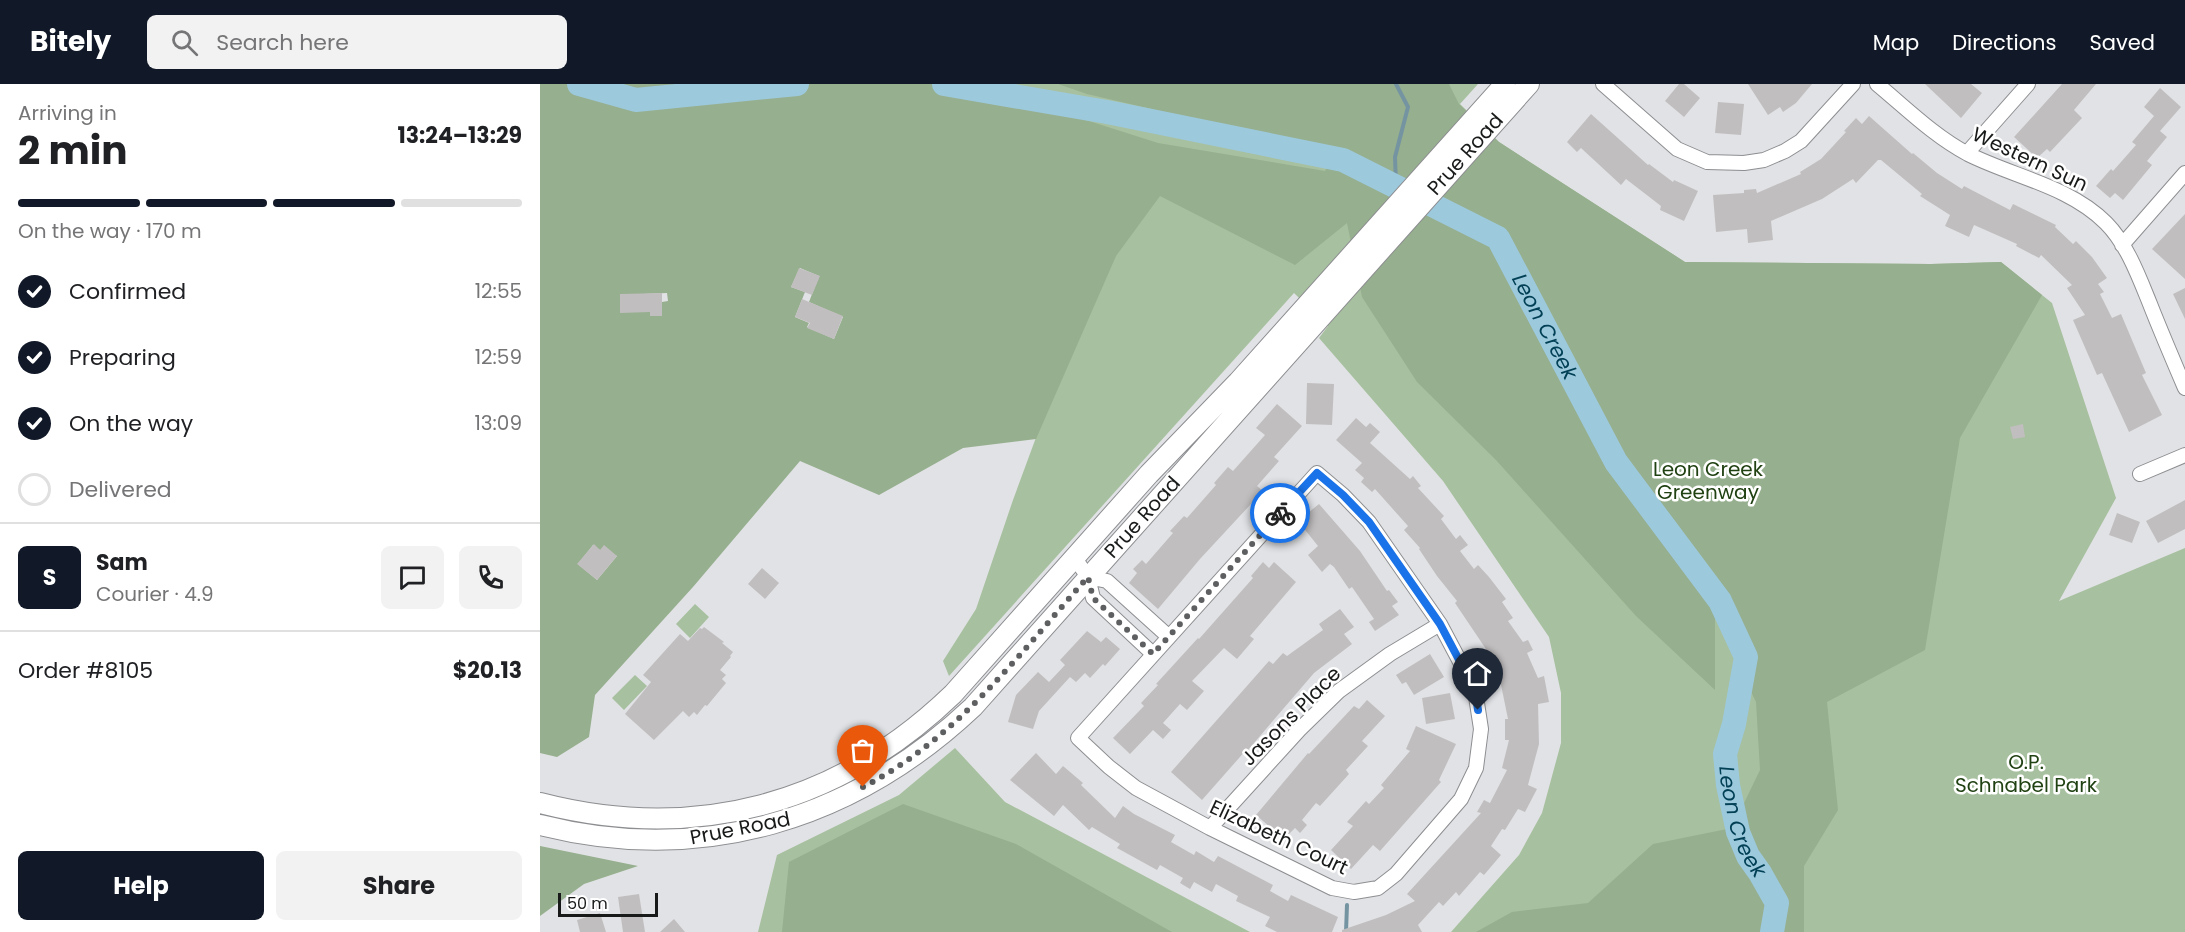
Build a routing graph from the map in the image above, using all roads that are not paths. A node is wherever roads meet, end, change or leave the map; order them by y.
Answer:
1 (1505, 84) edge
2 (1528, 84) edge
3 (1603, 84) edge
4 (1853, 84) edge
5 (1877, 84) edge
6 (2028, 84) edge
7 (1474, 131) junction
8 (1967, 153) junction
9 (2185, 173) edge
10 (2122, 245) junction
11 (1306, 319) junction
12 (2185, 388) edge
13 (2185, 455) edge
14 (2140, 474) dead end
15 (1074, 557) junction
16 (1088, 577) junction
17 (1440, 624) junction
18 (1169, 637) junction
19 (1153, 654) junction
20 (540, 803) edge
21 (540, 825) edge
22 (1210, 828) junction

1 - 7 main road, Prue Road
2 - 7 main road, Prue Road
3 - 4 street
5 - 8 street, Western Sun
6 - 8 street
7 - 11 main road, Prue Road
8 - 10 street, Western Sun
9 - 10 street
10 - 12 street, Western Sun
11 - 15 main road, Prue Road
11 - 16 main road, Prue Road
13 - 14 street
15 - 16 street
15 - 20 main road, Prue Road
16 - 18 street
16 - 19 street
16 - 21 main road, Prue Road
17 - 18 street, Elizabeth Court
17 - 22 street, Jasons Place
17 - 22 street, Elizabeth Court
18 - 19 street
19 - 22 street, Elizabeth Court

